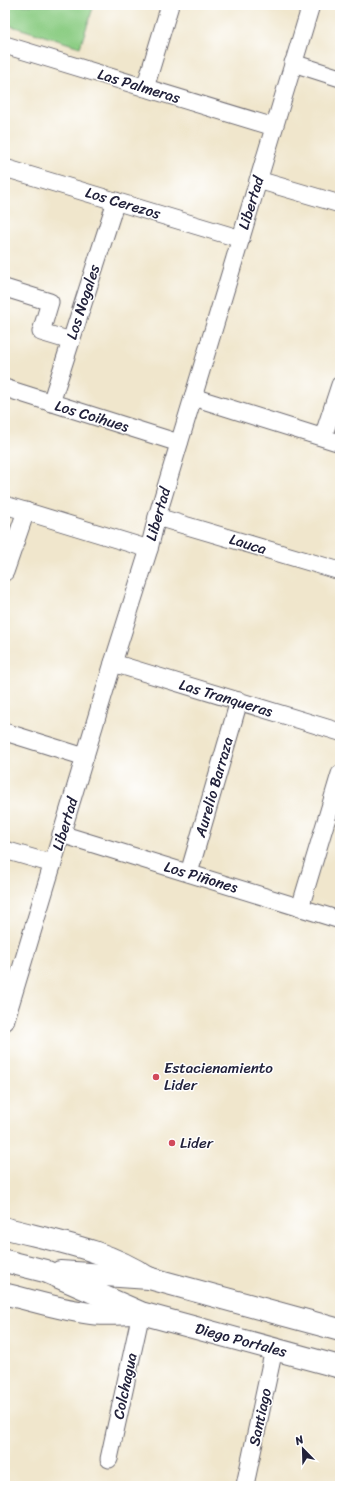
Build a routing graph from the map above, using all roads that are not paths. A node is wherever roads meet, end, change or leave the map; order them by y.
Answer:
1 (170, 5) edge
2 (311, 5) edge
3 (5, 45) edge
4 (293, 64) junction
5 (340, 78) edge
6 (145, 88) junction
7 (274, 127) junction
8 (5, 168) edge
9 (258, 180) junction
10 (116, 201) junction
11 (340, 204) edge
12 (241, 239) junction
13 (5, 288) edge
14 (71, 340) junction
15 (340, 385) edge
16 (5, 388) edge
17 (193, 397) junction
18 (51, 403) junction
19 (323, 437) junction
20 (340, 442) edge
21 (179, 443) junction
22 (5, 505) edge
23 (26, 512) junction
24 (157, 517) junction
25 (149, 549) junction
26 (340, 571) edge
27 (5, 572) edge
28 (113, 663) junction
29 (239, 702) junction
30 (5, 732) edge
31 (340, 732) edge
32 (85, 757) junction
33 (340, 774) edge
34 (62, 834) junction
35 (5, 850) edge
36 (53, 864) junction
37 (189, 873) junction
38 (300, 908) junction
39 (340, 920) edge
40 (5, 1022) edge
41 (5, 1228) edge
42 (5, 1260) edge
43 (45, 1271) junction
44 (149, 1278) junction
45 (5, 1294) edge
46 (141, 1313) junction
47 (340, 1330) edge
48 (274, 1349) junction
49 (340, 1368) edge
50 (109, 1459) dead end
51 (245, 1485) dead end

1 - 6 street
2 - 4 street, Libertad
3 - 6 street, Las Palmeras
4 - 5 street
4 - 7 street, Libertad
6 - 7 street, Las Palmeras
7 - 9 street, Libertad
8 - 10 street, Los Cerezos
9 - 11 street
9 - 12 street, Libertad
10 - 12 street, Los Cerezos
10 - 14 street, Los Nogales
12 - 17 street, Libertad
13 - 14 street
14 - 18 street, Los Nogales
15 - 19 street
16 - 18 street, Los Coihues
17 - 19 street
17 - 21 street, Libertad
18 - 21 street, Los Coihues
19 - 20 street
21 - 24 street, Libertad
22 - 23 street
23 - 25 street
23 - 27 street
24 - 25 street, Libertad
24 - 26 street, Lauca
25 - 28 street, Libertad
28 - 29 street, Las Tranqueras
28 - 32 street, Libertad
29 - 31 street, Las Tranqueras
29 - 37 street, Aurelio Barraza
30 - 32 street
32 - 34 street, Libertad
33 - 38 street
34 - 36 street, Libertad
34 - 37 street, Los Piñones
35 - 36 street
36 - 40 street, Libertad
37 - 38 street, Los Piñones
38 - 39 street, Los Piñones
41 - 44 street, Diego Portales
42 - 43 main road, Diego Portales
43 - 44 main road, Diego Portales
43 - 46 main road, Diego Portales
44 - 47 main road, Diego Portales
45 - 46 street, Diego Portales
46 - 48 main road, Diego Portales
46 - 50 street, Colchagua
48 - 49 main road, Diego Portales
48 - 51 street, Santiago

